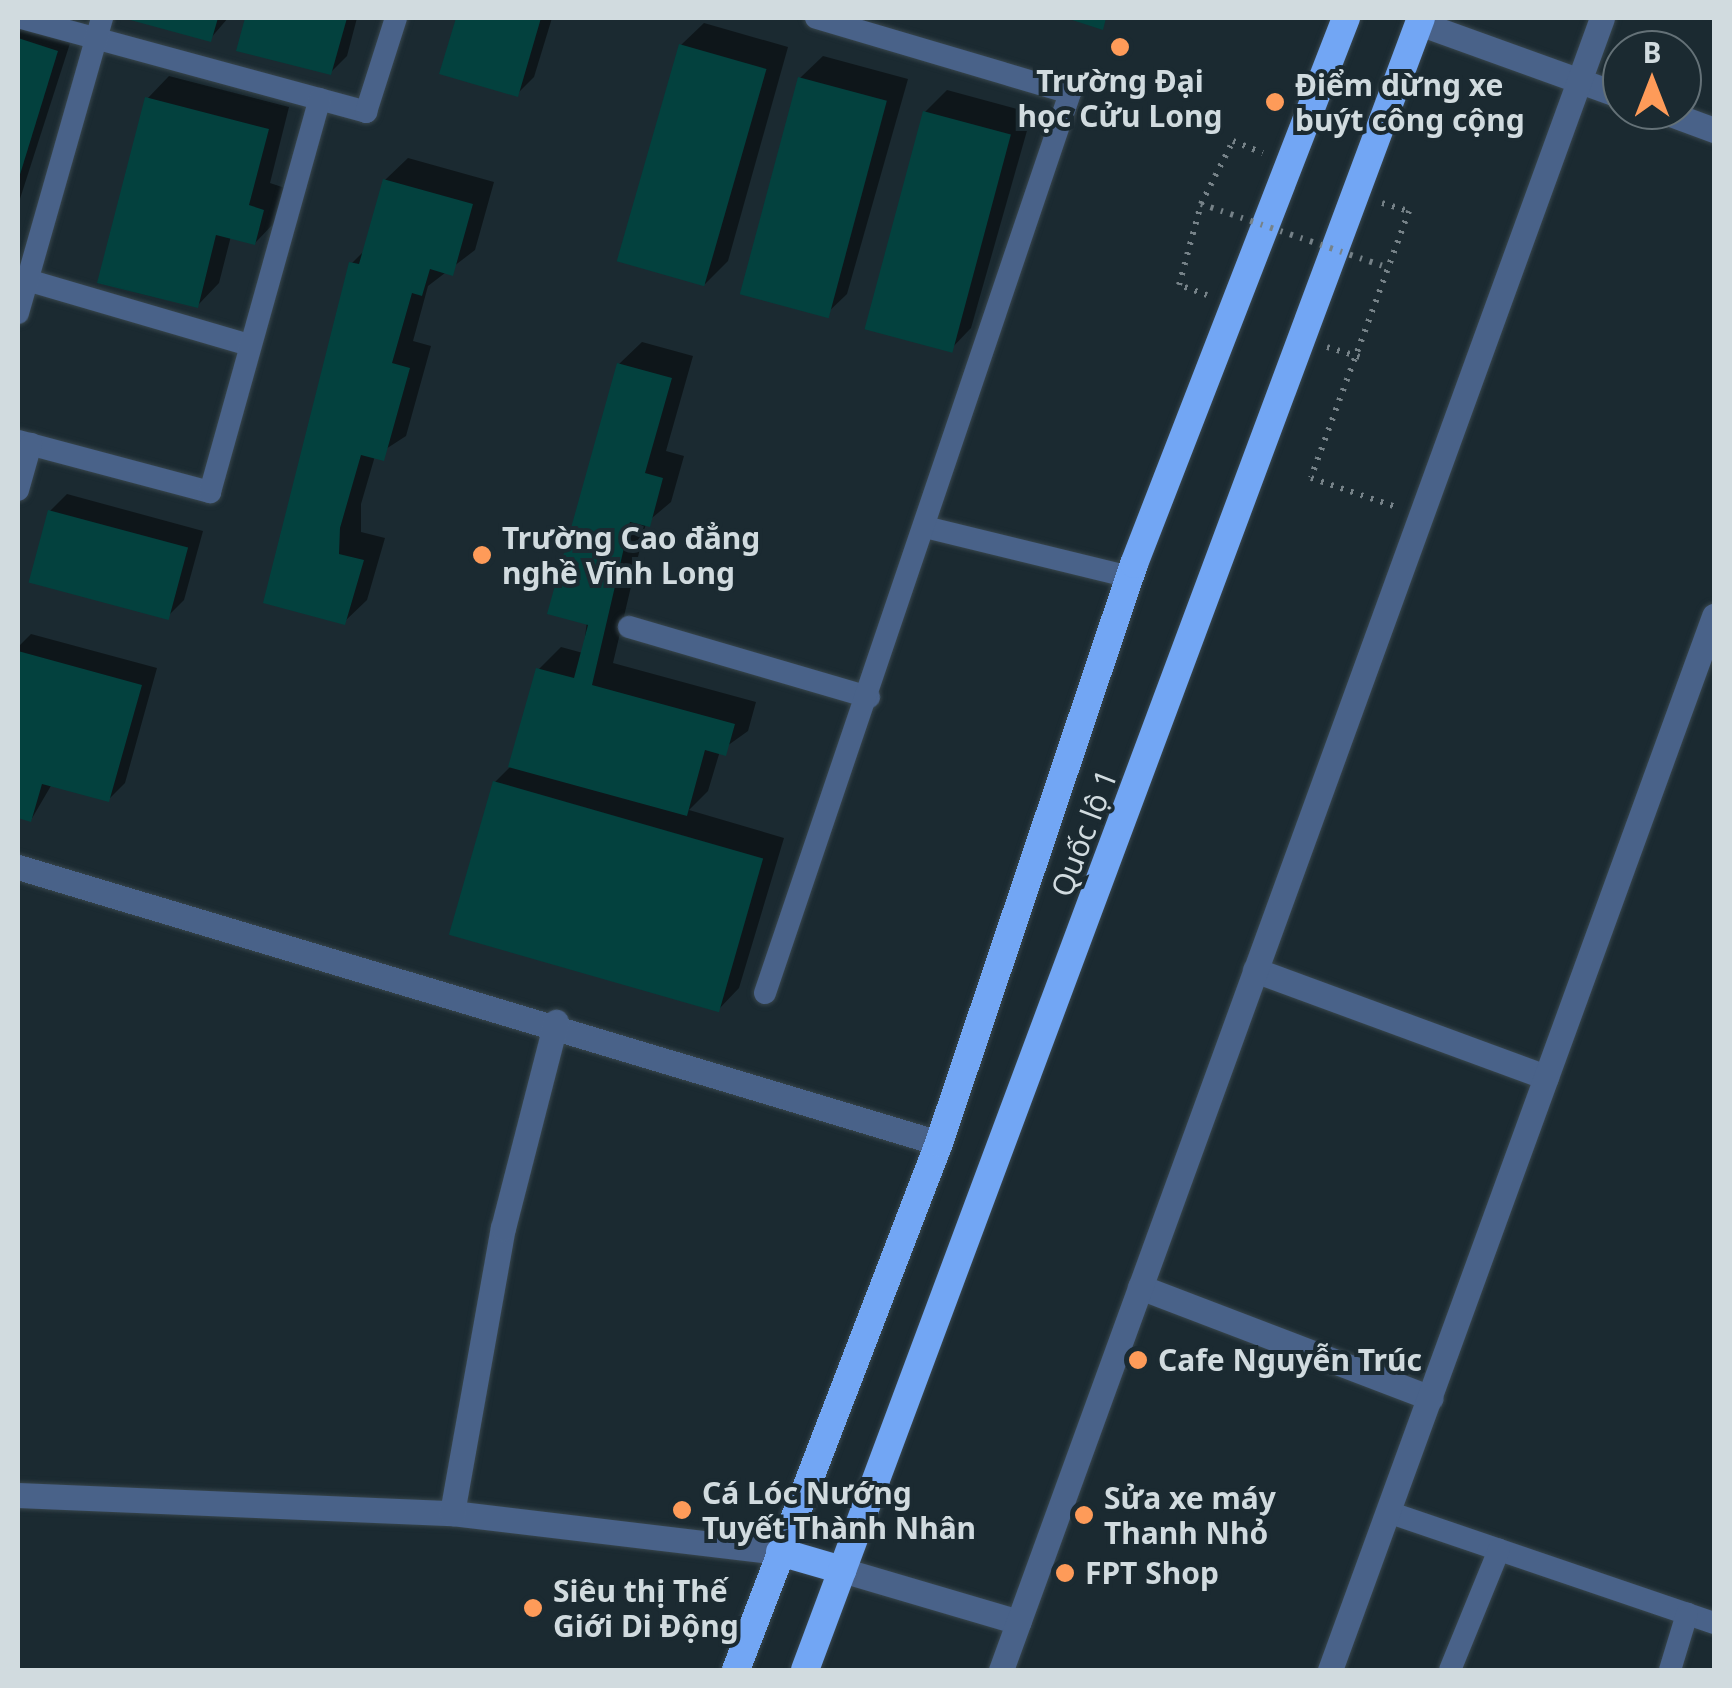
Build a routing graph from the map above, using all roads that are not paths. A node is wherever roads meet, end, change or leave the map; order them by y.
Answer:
1 (20, 18) edge
2 (396, 18) edge
3 (816, 18) edge
4 (1346, 18) edge
5 (1602, 18) edge
6 (1420, 20) edge
7 (99, 28) edge
8 (1579, 81) junction
9 (1602, 89) edge
10 (320, 99) junction
11 (26, 280) junction
12 (18, 313) edge
13 (250, 344) junction
14 (24, 443) edge
15 (18, 490) edge
16 (929, 528) junction
17 (1130, 578) junction
18 (1714, 616) edge
19 (628, 627) dead end
20 (870, 697) junction
21 (18, 867) edge
22 (1255, 970) junction
23 (764, 993) dead end
24 (556, 1022) junction
25 (1546, 1077) junction
26 (939, 1144) junction
27 (1140, 1287) junction
28 (1430, 1398) junction
29 (18, 1495) edge
30 (1388, 1512) junction
31 (452, 1514) junction
32 (1498, 1550) junction
33 (780, 1552) junction
34 (842, 1570) junction
35 (1687, 1614) junction
36 (1019, 1622) junction
37 (1714, 1623) edge
38 (736, 1670) edge
39 (805, 1670) edge
40 (1001, 1670) edge
41 (1330, 1670) edge
42 (1450, 1670) edge
43 (1670, 1670) edge

1 - 7 lane
2 - 10 lane
3 - 16 lane
4 - 17 highway, Quốc lộ 1
5 - 8 street
6 - 8 street
6 - 34 highway, Quốc lộ 1
7 - 10 lane
7 - 11 lane
8 - 9 street
8 - 22 street
10 - 13 lane
11 - 12 lane
11 - 13 lane
13 - 14 lane
14 - 15 lane
16 - 17 lane
16 - 20 lane
17 - 26 highway, Quốc lộ 1
18 - 25 street
19 - 20 lane
20 - 23 lane
21 - 24 street
22 - 25 street
22 - 27 street
24 - 26 street
24 - 31 street
25 - 28 street
26 - 33 highway, Quốc lộ 1
27 - 28 street
27 - 36 street
28 - 30 street
29 - 31 street
30 - 32 lane
30 - 41 street
31 - 33 street
32 - 35 lane
32 - 42 lane
33 - 34 highway
33 - 38 highway, Quốc lộ 1
34 - 36 street
34 - 39 highway, Quốc lộ 1
35 - 37 lane
35 - 43 lane
36 - 40 street

